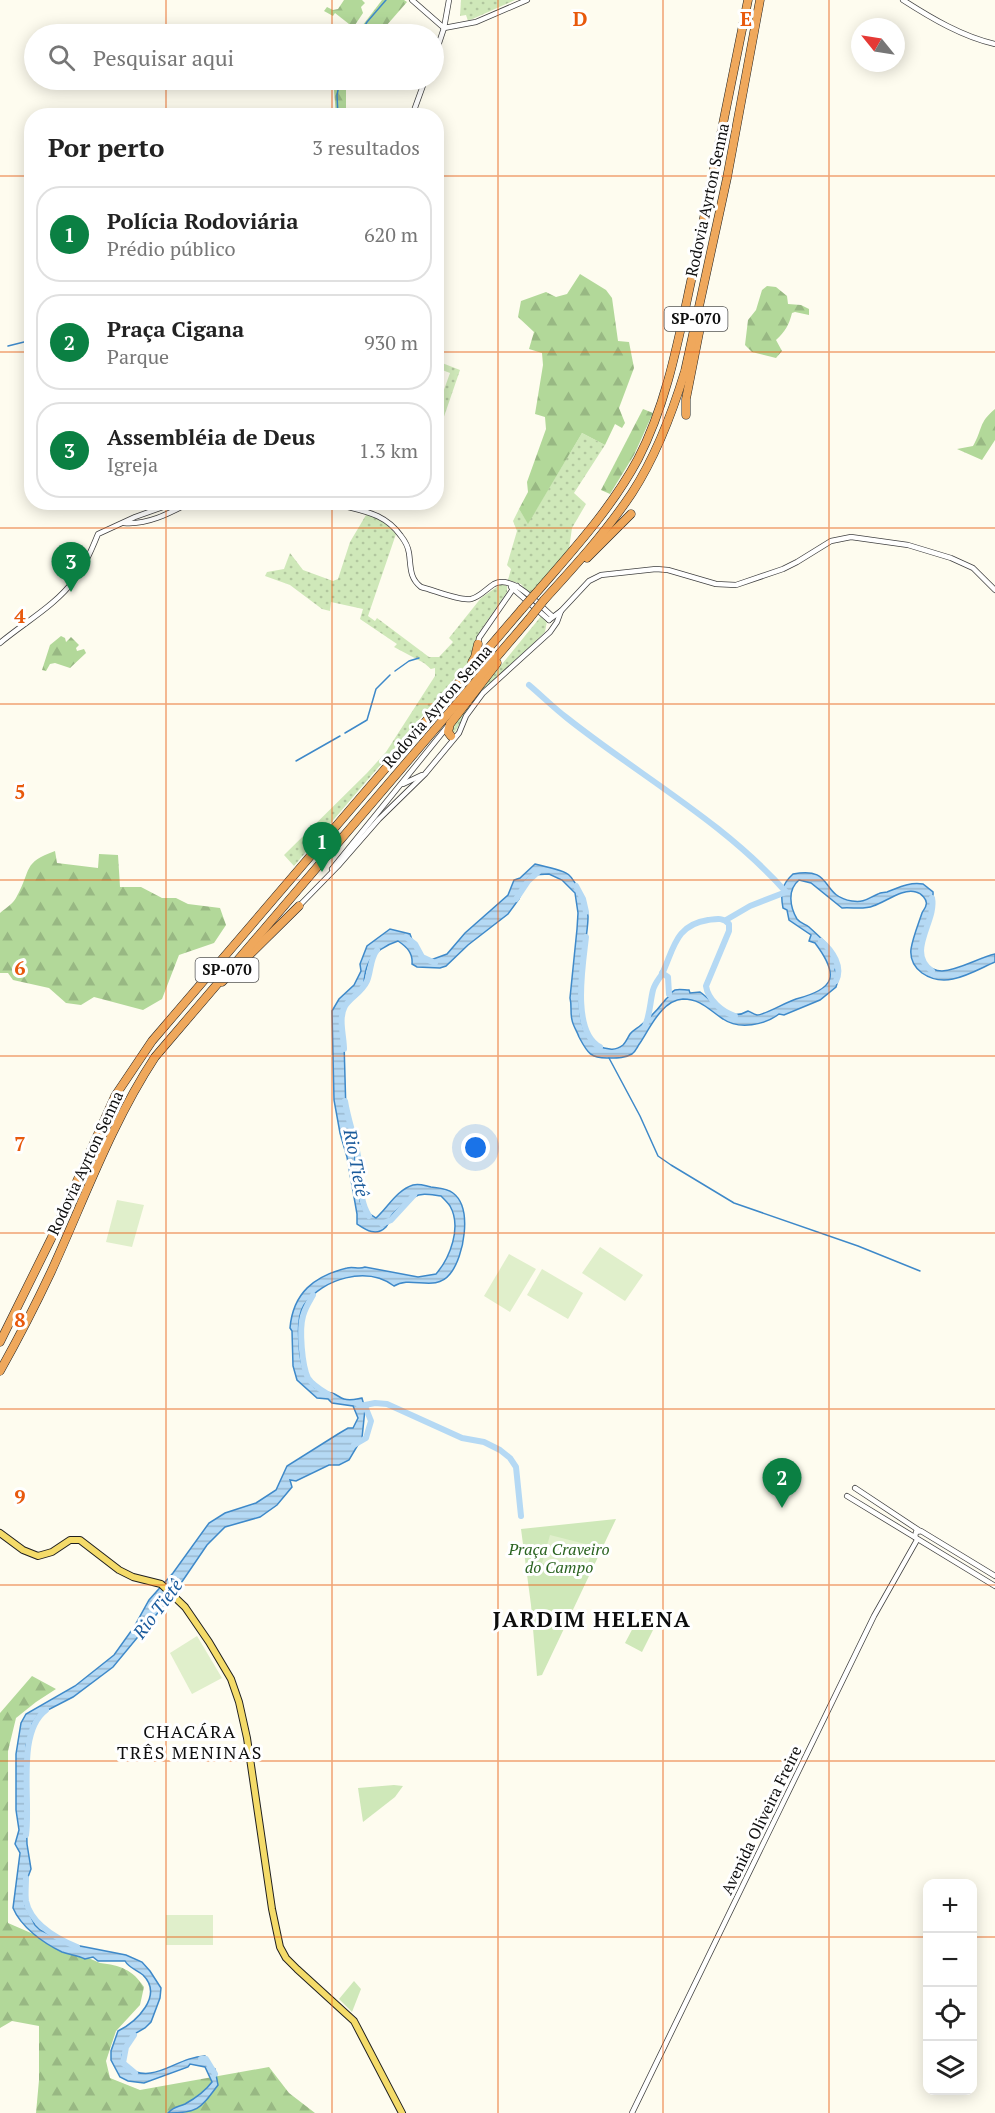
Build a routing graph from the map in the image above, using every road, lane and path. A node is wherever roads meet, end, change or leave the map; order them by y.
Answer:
1 (412, 0) edge
2 (449, 0) edge
3 (527, 0) edge
4 (748, 0) edge
5 (760, 0) edge
6 (903, 0) edge
7 (446, 18) junction
8 (435, 21) junction
9 (439, 24) edge
10 (444, 28) joint
11 (995, 44) edge
12 (421, 90) edge
13 (415, 108) edge
14 (708, 262) junction
15 (686, 415) dead end
16 (156, 510) edge
17 (176, 510) edge
18 (362, 510) edge
19 (631, 514) dead end
20 (124, 522) junction
21 (568, 574) junction
22 (515, 588) junction
23 (995, 590) edge
24 (521, 595) junction
25 (507, 598) junction
26 (561, 611) junction
27 (550, 618) junction
28 (554, 627) junction
29 (546, 635) junction
30 (0, 643) edge
31 (478, 644) junction
32 (506, 646) junction
33 (488, 648) junction
34 (426, 720) junction
35 (450, 724) junction
36 (455, 735) junction
37 (440, 736) junction
38 (425, 774) junction
39 (400, 785) junction
40 (321, 884) junction
41 (299, 906) joint
42 (207, 994) junction
43 (0, 1342) edge
44 (0, 1371) edge
45 (855, 1488) dead end
46 (847, 1496) dead end
47 (922, 1532) junction
48 (2, 1535) edge
49 (917, 1539) junction
50 (0, 1545) edge
51 (995, 1576) edge
52 (995, 1586) edge
53 (402, 2113) edge
54 (632, 2113) edge

1 - 8 street
2 - 7 street
3 - 10 street
4 - 33 highway, Rodovia Ayrton Senna / SP-070, bridge
5 - 14 highway, Rodovia Ayrton Senna / SP-070
6 - 11 street
7 - 8 street
7 - 10 street
8 - 9 street
12 - 13 street
14 - 15 highway
14 - 21 highway, Rodovia Ayrton Senna / SP-070
16 - 20 street
17 - 20 street
18 - 22 street
19 - 21 highway
20 - 30 street
21 - 32 highway, Rodovia Ayrton Senna / SP-070, bridge
22 - 24 street
22 - 25 street, Rodovia Ayrton Senna
22 - 27 street
23 - 26 street
24 - 25 street
24 - 27 street
25 - 31 street, Rodovia Ayrton Senna
26 - 27 street
26 - 28 street
27 - 28 street
27 - 29 street
28 - 29 street
29 - 36 street
31 - 33 highway
31 - 34 highway
32 - 35 highway
32 - 42 highway, Rodovia Ayrton Senna / SP-070
33 - 34 highway, Rodovia Ayrton Senna / SP-070
34 - 43 highway, Rodovia Ayrton Senna / SP-070
35 - 36 highway
35 - 37 street
36 - 37 street
36 - 38 street
37 - 39 street
38 - 39 street
38 - 40 street
39 - 40 street
40 - 41 street
41 - 42 highway
42 - 44 highway, Rodovia Ayrton Senna / SP-070
45 - 47 street
46 - 49 street
47 - 49 street
47 - 49 street
47 - 51 street
48 - 50 main road
48 - 53 main road
49 - 52 street
49 - 54 street, Avenida Oliveira Freire

